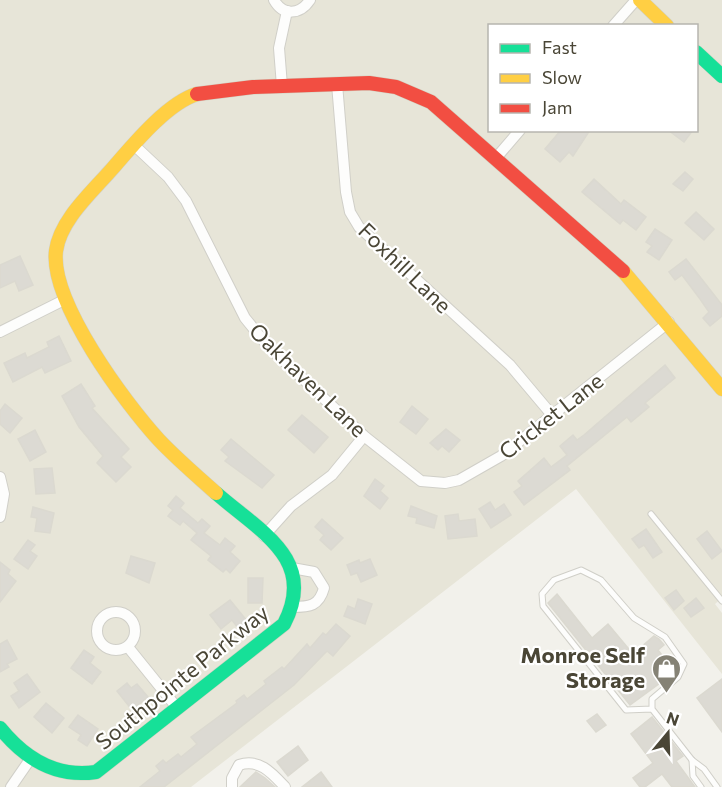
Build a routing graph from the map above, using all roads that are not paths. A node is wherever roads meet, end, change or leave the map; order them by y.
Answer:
1 (273, 0) edge
2 (310, 0) edge
3 (638, 0) edge
4 (287, 11) junction
5 (615, 24) edge
6 (665, 24) edge
7 (698, 54) edge
8 (722, 76) edge
9 (337, 84) junction
10 (282, 86) junction
11 (518, 132) edge
12 (135, 146) junction
13 (496, 158) junction
14 (66, 299) junction
15 (669, 322) junction
16 (0, 332) edge
17 (722, 389) edge
18 (552, 415) junction
19 (364, 436) junction
20 (0, 477) edge
21 (421, 481) joint
22 (651, 514) dead end
23 (0, 517) edge
24 (264, 536) junction
25 (292, 568) junction
26 (722, 601) edge
27 (292, 607) junction
28 (128, 647) dead end
29 (178, 709) junction
30 (652, 709) junction
31 (0, 728) edge
32 (31, 758) junction
33 (692, 760) junction
34 (11, 787) edge
35 (232, 787) edge
36 (285, 787) edge
37 (701, 787) edge
38 (717, 787) edge

1 - 4 street
2 - 4 street
3 - 5 street
3 - 6 street
4 - 10 street
7 - 8 street
9 - 10 street, Southpointe Parkway
9 - 13 street, Southpointe Parkway
9 - 18 street, Foxhill Lane
10 - 12 street, Southpointe Parkway
11 - 13 street
12 - 14 street, Southpointe Parkway
12 - 19 street, Oakhaven Lane
13 - 15 street, Southpointe Parkway
14 - 16 street
14 - 24 street, Southpointe Parkway
15 - 17 street, Southpointe Parkway
15 - 18 street, Cricket Lane
18 - 21 street, Cricket Lane
19 - 21 street, Oakhaven Lane
19 - 24 street
20 - 23 street
22 - 26 lane
24 - 25 street, Southpointe Parkway
25 - 27 street, Southpointe Parkway
25 - 27 street, Southpointe Parkway
27 - 29 street, Southpointe Parkway
28 - 29 street
29 - 32 street, Southpointe Parkway
30 - 30 lane
30 - 33 lane
31 - 32 street, Southpointe Parkway
32 - 34 street
33 - 37 lane
33 - 38 lane
35 - 36 street

